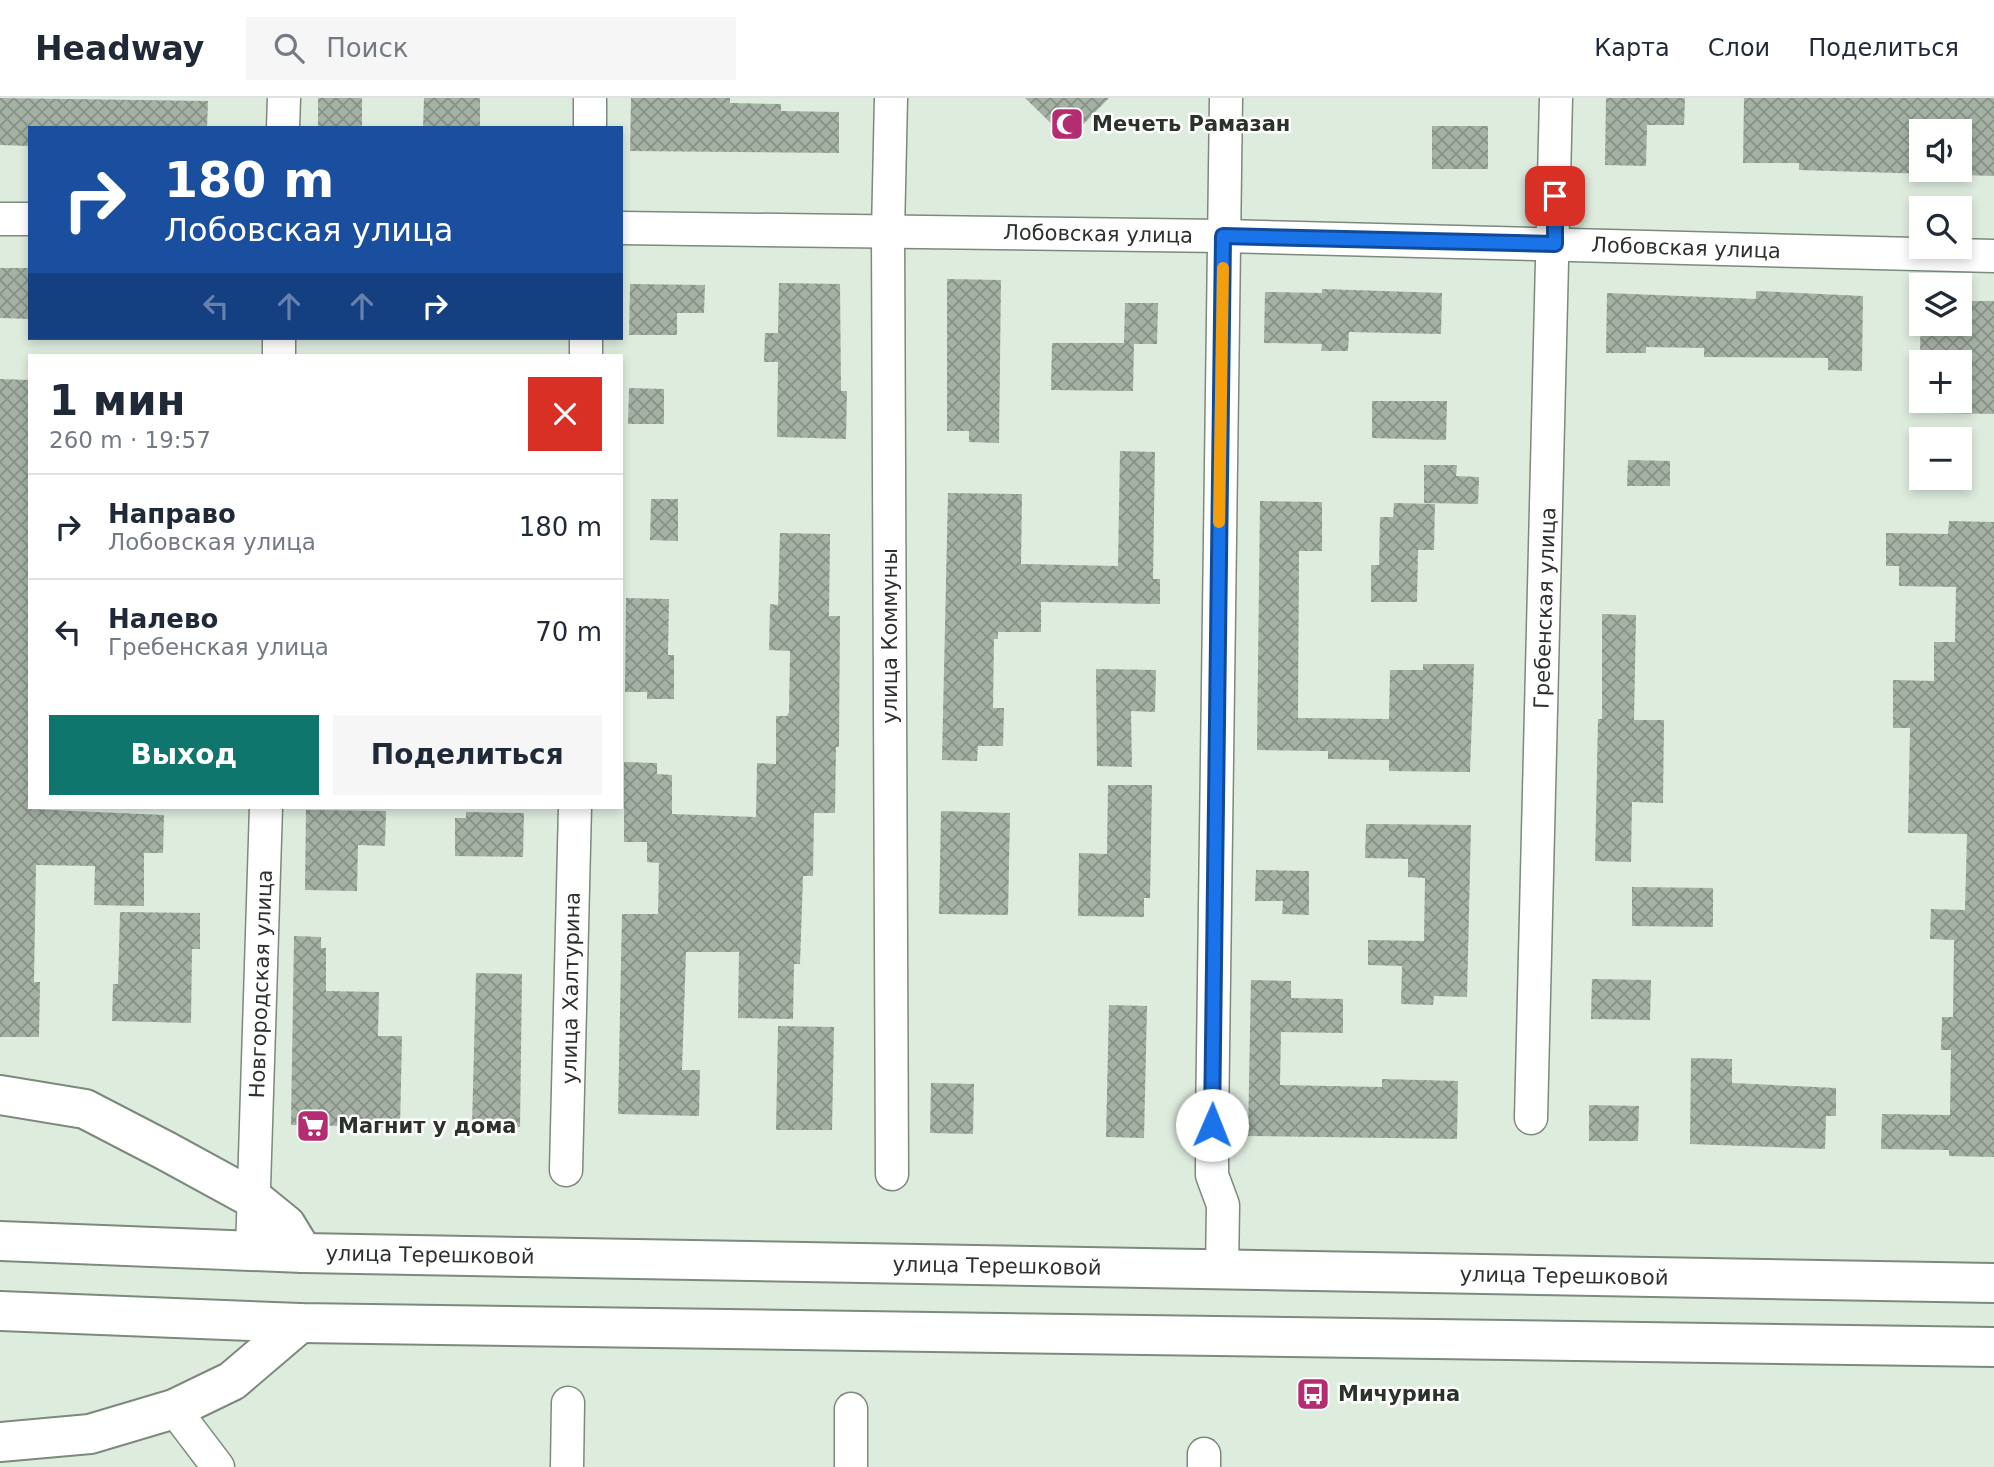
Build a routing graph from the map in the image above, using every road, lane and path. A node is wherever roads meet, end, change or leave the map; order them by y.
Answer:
1 (284, 98) edge
2 (590, 98) edge
3 (891, 98) edge
4 (1226, 98) edge
5 (1556, 98) edge
6 (283, 126) edge
7 (590, 126) edge
8 (0, 219) edge
9 (28, 219) edge
10 (623, 228) edge
11 (888, 232) junction
12 (1223, 236) junction
13 (1555, 244) junction
14 (1994, 256) edge
15 (266, 809) edge
16 (575, 809) edge
17 (0, 1095) edge
18 (1531, 1118) dead end
19 (566, 1170) dead end
20 (892, 1174) dead end
21 (254, 1199) junction
22 (0, 1241) edge
23 (252, 1251) junction
24 (303, 1253) junction
25 (1222, 1271) junction
26 (1994, 1283) edge
27 (0, 1311) edge
28 (300, 1323) junction
29 (1994, 1347) edge
30 (568, 1403) dead end
31 (174, 1409) junction
32 (851, 1409) dead end
33 (0, 1442) edge
34 (218, 1467) edge
35 (567, 1467) edge
36 (851, 1467) edge

1 - 6 street
2 - 7 street
3 - 11 street, улица Коммуны
4 - 12 street
5 - 13 street, Гребенская улица
8 - 9 street
10 - 11 street, Лобовская улица
11 - 12 street, Лобовская улица
11 - 20 street, улица Коммуны
12 - 13 street, Лобовская улица
12 - 25 street
13 - 14 street, Лобовская улица
13 - 18 street, Гребенская улица
15 - 21 street, Новгородская улица
16 - 19 street, улица Халтурина
17 - 21 main road
21 - 23 street, Новгородская улица
21 - 24 main road
22 - 23 main road, улица Терешковой
23 - 24 main road, улица Терешковой
24 - 25 main road, улица Терешковой
25 - 26 main road, улица Терешковой
27 - 28 main road
28 - 29 main road
28 - 31 main road
30 - 35 street
31 - 33 main road
31 - 34 street
32 - 36 street

